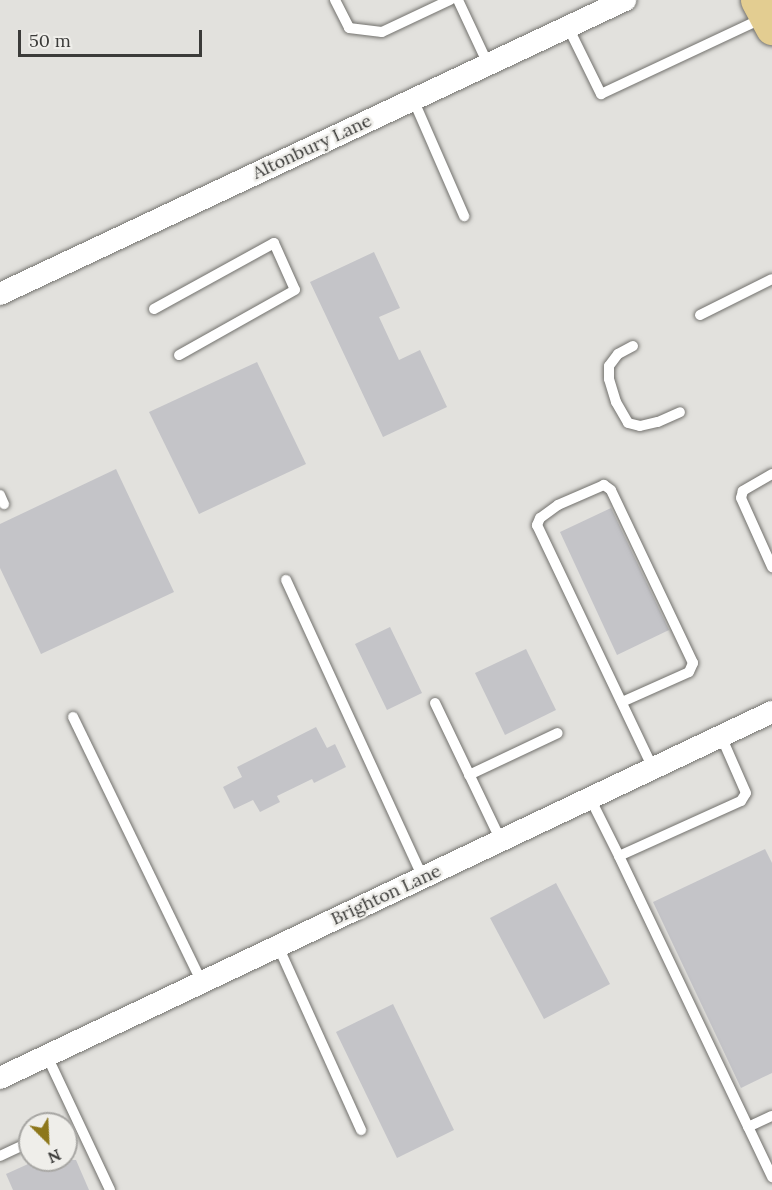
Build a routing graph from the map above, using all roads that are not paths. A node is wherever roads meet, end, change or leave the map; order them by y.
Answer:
1 (335, 0) edge
2 (450, 0) edge
3 (458, 0) edge
4 (625, 0) edge
5 (765, 15) edge
6 (568, 27) junction
7 (488, 64) junction
8 (413, 99) junction
9 (464, 216) dead end
10 (772, 279) edge
11 (0, 294) edge
12 (154, 309) dead end
13 (700, 315) dead end
14 (633, 346) dead end
15 (179, 355) dead end
16 (680, 412) dead end
17 (772, 474) edge
18 (772, 567) edge
19 (286, 580) dead end
20 (622, 702) junction
21 (435, 703) dead end
22 (772, 712) edge
23 (73, 717) dead end
24 (558, 733) dead end
25 (721, 736) junction
26 (653, 768) junction
27 (469, 775) junction
28 (590, 798) junction
29 (501, 841) junction
30 (619, 856) junction
31 (423, 878) junction
32 (278, 946) junction
33 (202, 983) junction
34 (47, 1056) junction
35 (0, 1078) edge
36 (73, 1112) edge
37 (772, 1116) edge
38 (78, 1122) edge
39 (748, 1126) junction
40 (361, 1130) dead end
41 (18, 1148) edge
42 (0, 1156) edge
43 (772, 1177) edge
44 (110, 1190) edge

1 - 2 lane
3 - 7 lane
4 - 6 street, Altonbury Lane
5 - 6 lane
6 - 7 street, Altonbury Lane
7 - 8 street, Altonbury Lane
8 - 9 lane
8 - 11 street, Altonbury Lane
10 - 13 lane
12 - 15 lane
14 - 16 lane
17 - 18 lane
19 - 31 lane
20 - 20 lane
20 - 26 lane
21 - 27 lane
22 - 25 street, Brighton Lane
23 - 33 lane
24 - 27 lane
25 - 26 street, Brighton Lane
25 - 30 lane
26 - 28 street, Brighton Lane
27 - 29 lane
28 - 29 street, Brighton Lane
28 - 30 lane
29 - 31 street, Brighton Lane
30 - 39 lane
31 - 32 street, Brighton Lane
32 - 33 street, Brighton Lane
32 - 40 lane
33 - 34 street, Brighton Lane
34 - 35 street, Brighton Lane
34 - 36 lane
37 - 39 lane
38 - 44 lane
39 - 43 lane
41 - 42 lane

